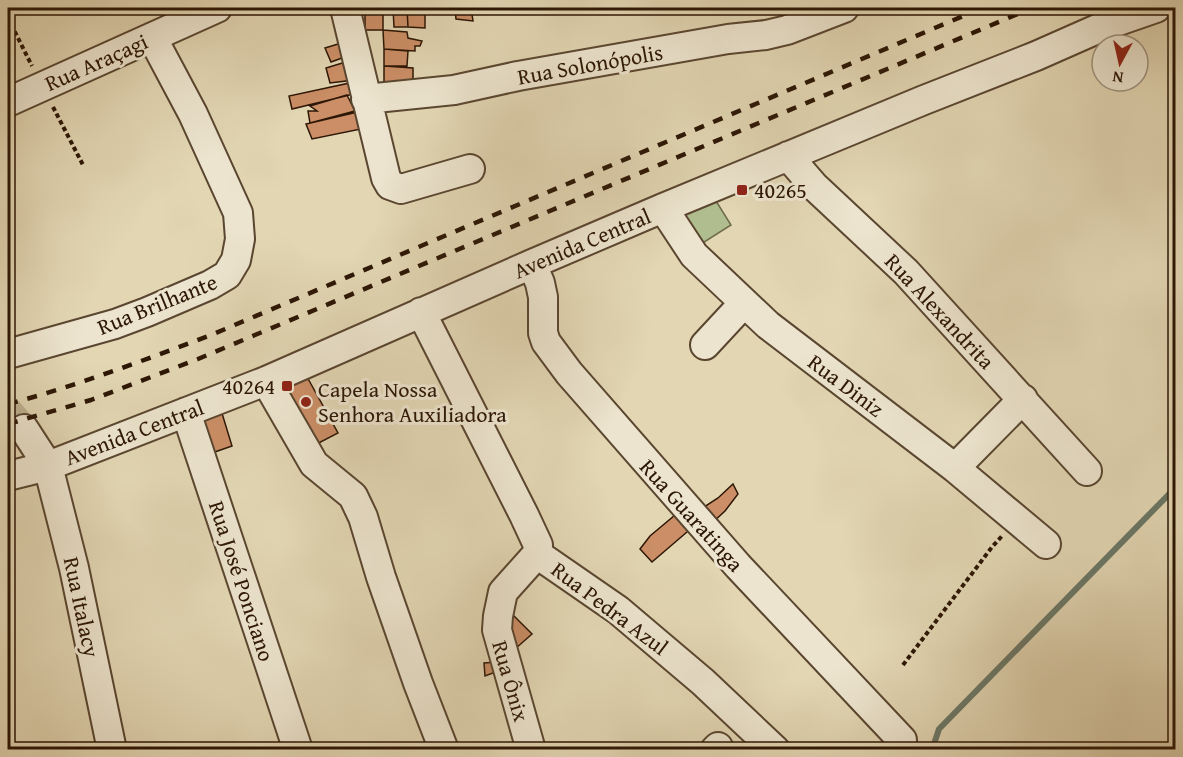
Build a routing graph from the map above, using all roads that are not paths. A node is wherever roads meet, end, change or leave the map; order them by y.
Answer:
1 (217, 8) edge
2 (345, 8) edge
3 (844, 8) edge
4 (1156, 8) edge
5 (152, 37) junction
6 (366, 99) junction
7 (8, 102) edge
8 (788, 156) junction
9 (470, 169) dead end
10 (663, 208) junction
11 (532, 264) junction
12 (744, 303) junction
13 (421, 312) junction
14 (705, 345) dead end
15 (8, 354) edge
16 (266, 381) junction
17 (1023, 399) junction
18 (186, 412) junction
19 (24, 429) tunnel mouth
20 (48, 466) junction
21 (955, 468) junction
22 (1087, 471) dead end
23 (8, 477) edge
24 (1047, 544) dead end
25 (537, 554) junction
26 (902, 740) dead end
27 (112, 750) edge
28 (298, 750) edge
29 (444, 750) edge
30 (531, 750) edge
31 (775, 750) edge

1 - 5 street, Rua Araçagi
2 - 6 street
3 - 6 street, Rua Solonópolis
4 - 8 street, Avenida Central
5 - 7 street, Rua Araçagi
5 - 15 street, Rua Brilhante
6 - 9 street
8 - 10 street, Avenida Central
8 - 17 street, Rua Alexandrita
10 - 11 street, Avenida Central
10 - 12 street, Rua Diniz
11 - 13 street, Avenida Central
11 - 26 street, Rua Guaratinga
12 - 14 street
12 - 21 street, Rua Diniz
13 - 16 street, Avenida Central
13 - 25 street, Rua Pedra Azul
16 - 18 street, Avenida Central
16 - 29 street
17 - 21 street
17 - 22 street, Rua Alexandrita
18 - 20 street, Avenida Central
18 - 28 street, Rua José Ponciano
19 - 20 street, Rua Italacy
20 - 23 street, Avenida Central
20 - 27 street, Rua Italacy
21 - 24 street, Rua Diniz
25 - 30 street, Rua Ônix
25 - 31 street, Rua Pedra Azul

